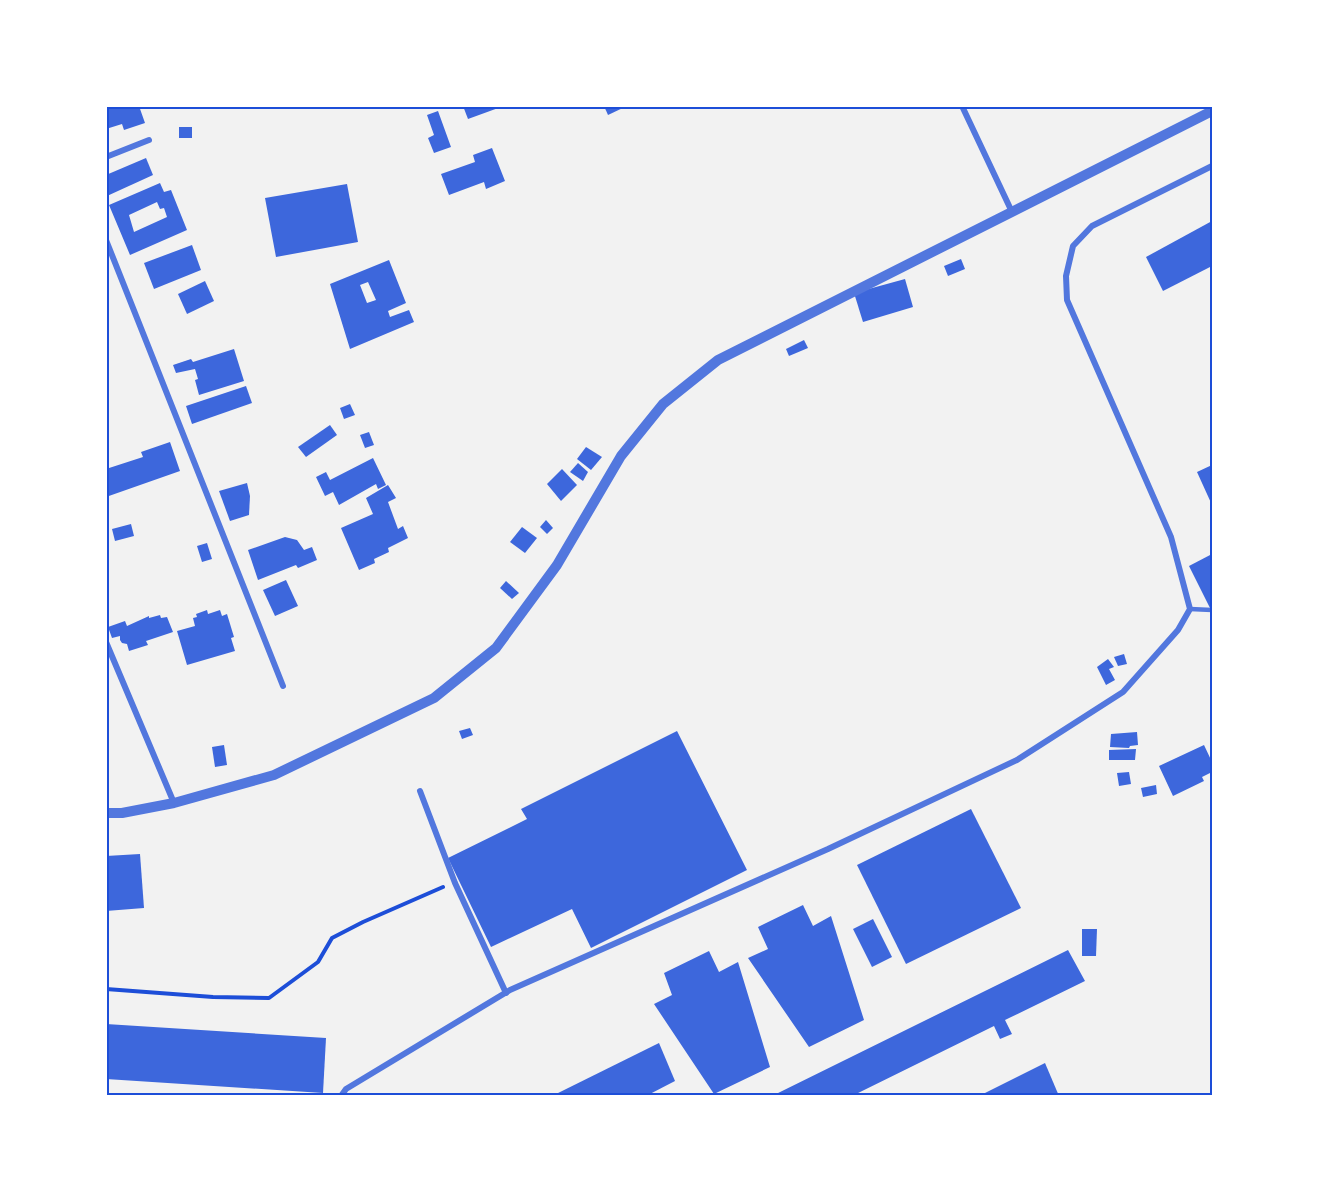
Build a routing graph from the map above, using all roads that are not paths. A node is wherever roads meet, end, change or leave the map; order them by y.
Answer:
1 (962, 106) edge
2 (1212, 111) edge
3 (149, 140) dead end
4 (106, 157) edge
5 (1212, 166) edge
6 (1012, 212) junction
7 (106, 240) edge
8 (1190, 609) junction
9 (1212, 610) edge
10 (106, 642) edge
11 (283, 686) dead end
12 (420, 791) dead end
13 (174, 803) junction
14 (106, 813) edge
15 (506, 993) junction
16 (341, 1095) edge

1 - 6 street
2 - 6 street
3 - 4 street
5 - 8 street
6 - 13 street
7 - 11 street
8 - 9 lane
8 - 15 street
10 - 13 street
12 - 15 street
13 - 14 street
15 - 16 street

